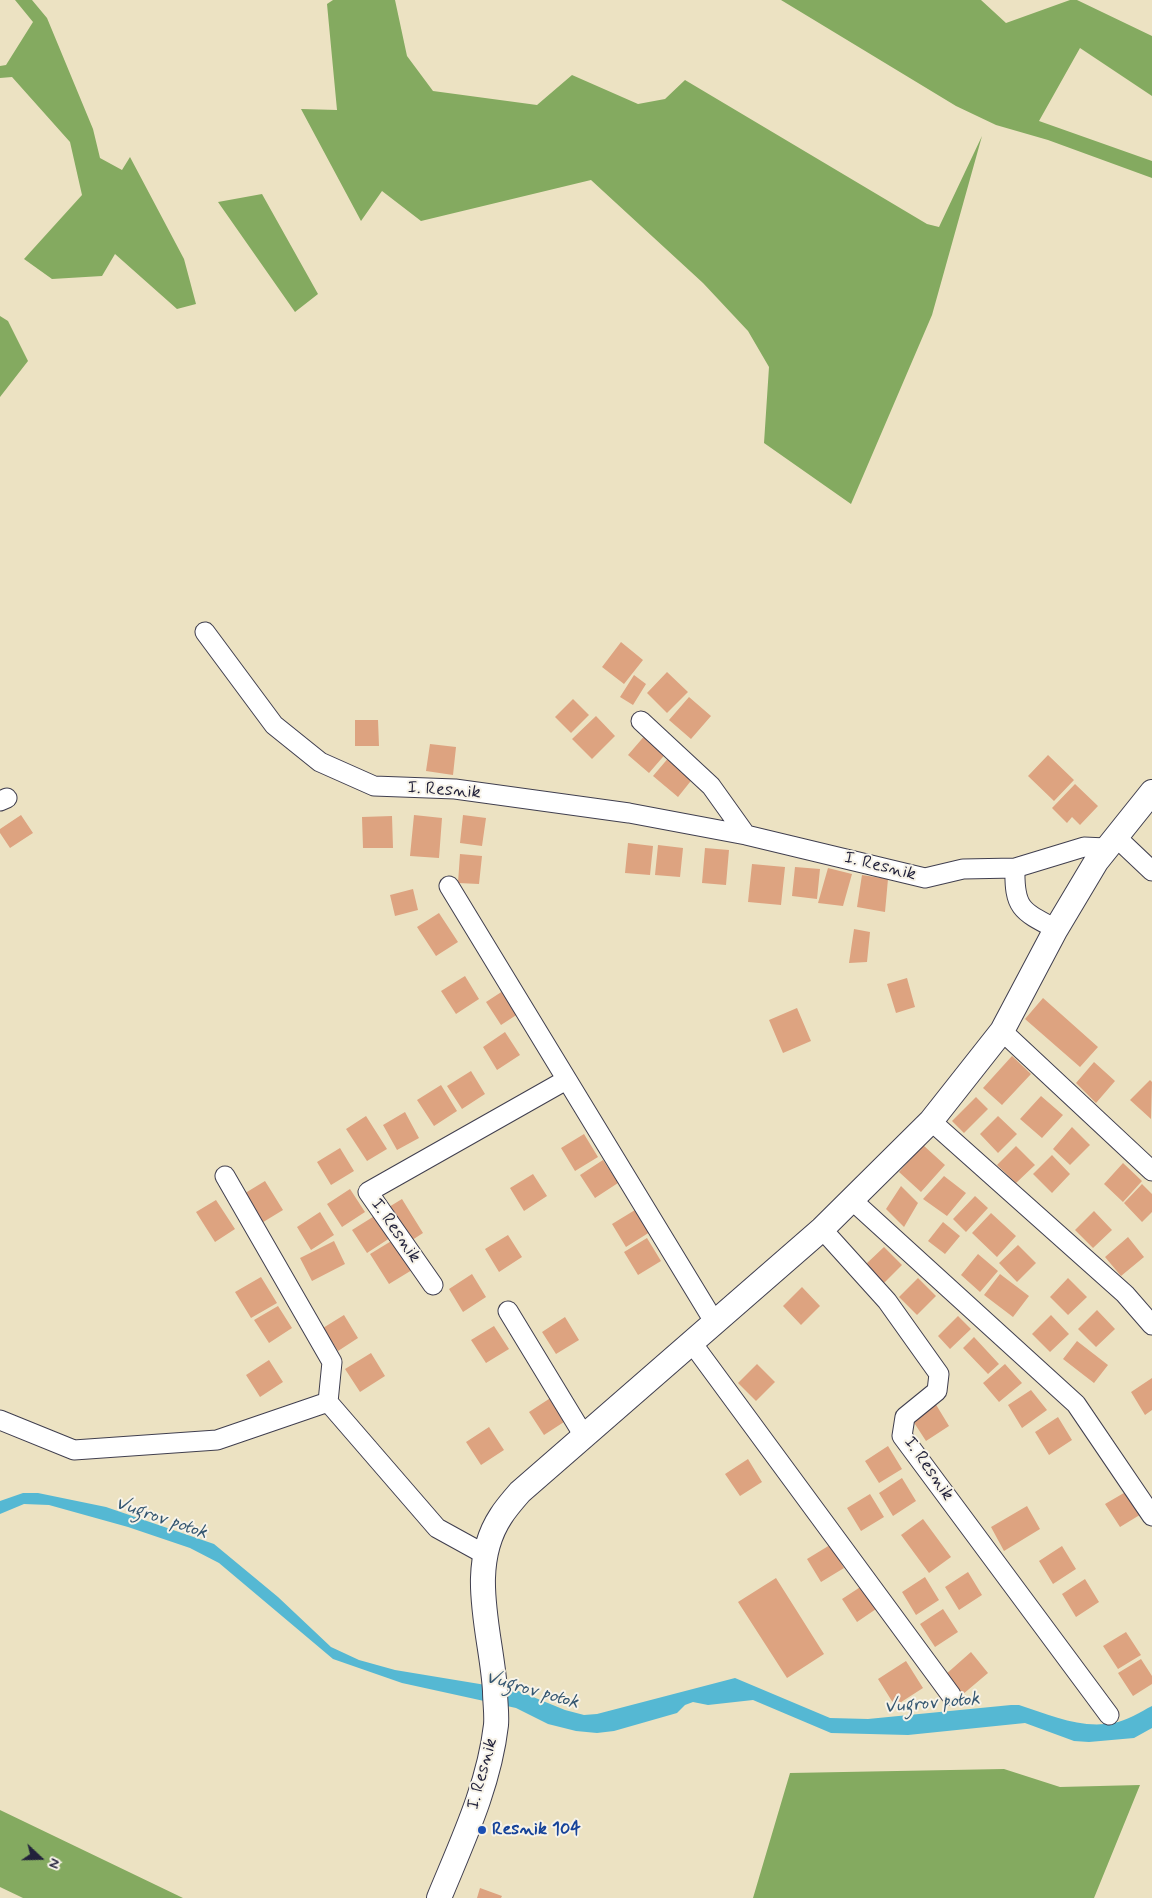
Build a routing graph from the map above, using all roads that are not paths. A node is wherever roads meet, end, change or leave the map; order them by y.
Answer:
1 (205, 632) dead end
2 (641, 720) dead end
3 (1152, 792) edge
4 (746, 834) junction
5 (1111, 843) junction
6 (1015, 868) junction
7 (1152, 871) edge
8 (449, 886) dead end
9 (1056, 929) junction
10 (1002, 1031) junction
11 (566, 1080) junction
12 (931, 1121) junction
13 (1152, 1171) edge
14 (225, 1176) dead end
15 (853, 1201) junction
16 (822, 1229) junction
17 (433, 1285) dead end
18 (508, 1311) dead end
19 (715, 1324) junction
20 (1152, 1325) edge
21 (692, 1343) junction
22 (328, 1402) junction
23 (0, 1420) edge
24 (584, 1436) junction
25 (1152, 1516) edge
26 (486, 1555) junction
27 (951, 1695) dead end
28 (1109, 1715) dead end
29 (439, 1898) edge

1 - 4 street, I. Resnik
2 - 4 street
3 - 5 street, I. Resnik
4 - 6 street, I. Resnik
5 - 6 street, I. Resnik
5 - 7 street
5 - 9 street, I. Resnik
6 - 9 street
8 - 11 street
9 - 10 street, I. Resnik
10 - 12 street, I. Resnik
10 - 13 street
11 - 17 street, I. Resnik
11 - 19 street
12 - 15 street, I. Resnik
12 - 20 street
14 - 22 street
15 - 16 street, I. Resnik
15 - 25 street
16 - 19 street, I. Resnik
16 - 28 street, I. Resnik
18 - 24 street
19 - 21 street, I. Resnik
21 - 24 street, I. Resnik
21 - 27 street
22 - 23 street
22 - 26 street
24 - 26 street, I. Resnik
26 - 29 street, I. Resnik

